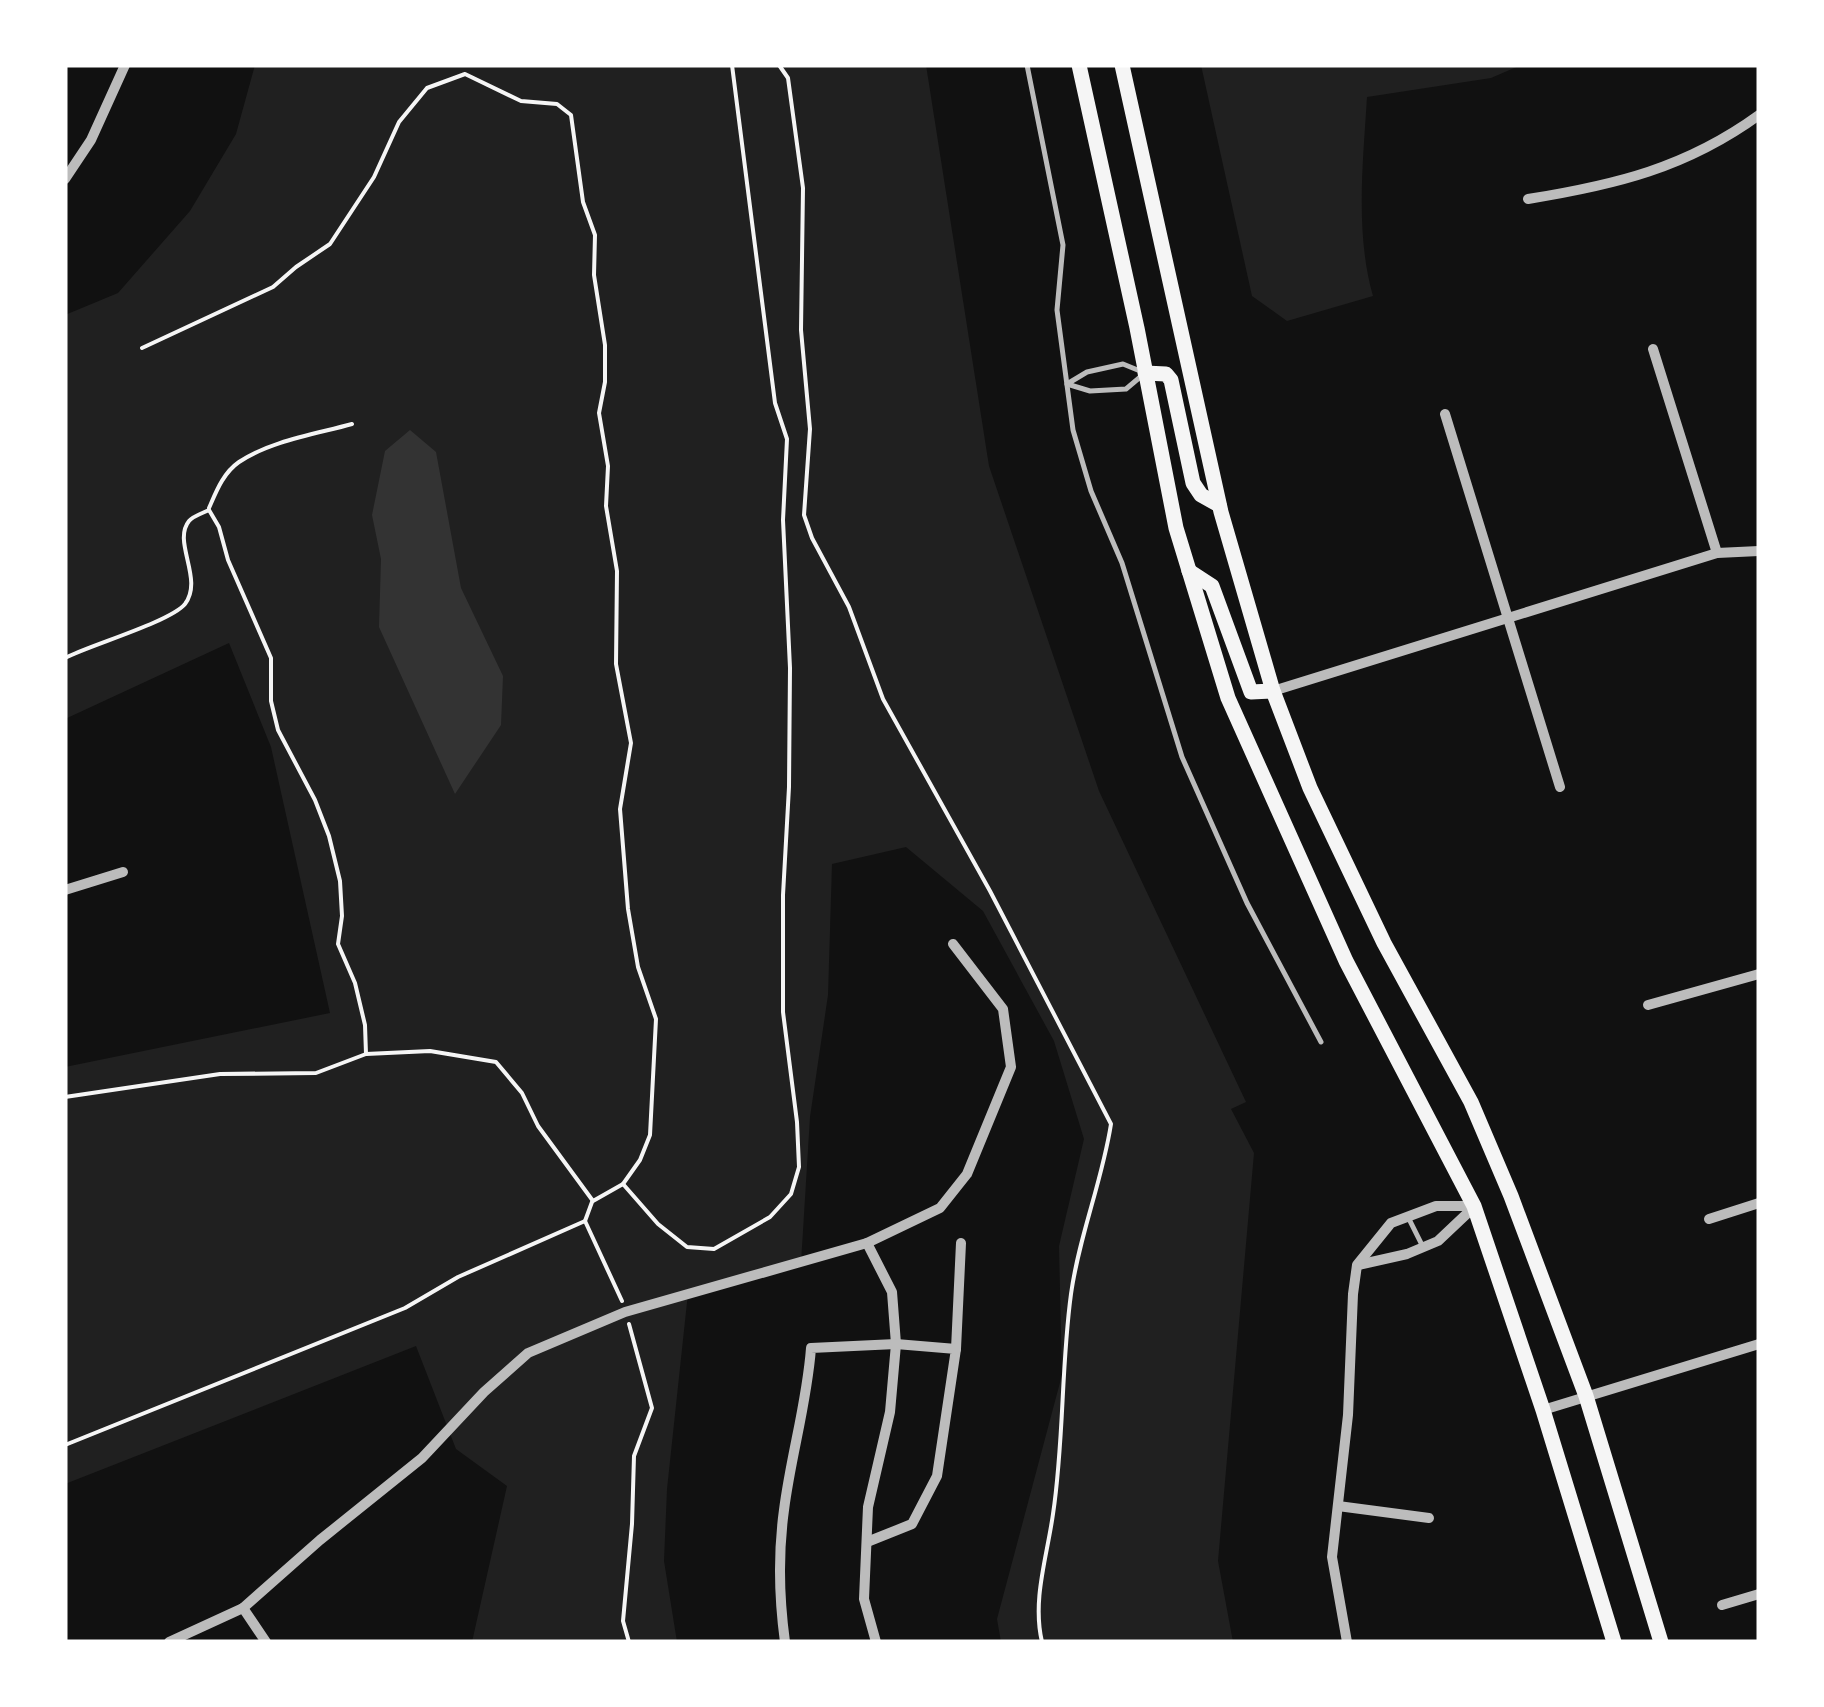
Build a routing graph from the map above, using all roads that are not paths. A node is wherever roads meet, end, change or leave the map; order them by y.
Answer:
1 (125, 65) edge
2 (1027, 65) edge
3 (1079, 65) edge
4 (1122, 65) edge
5 (1759, 115) edge
6 (65, 179) edge
7 (1528, 200) dead end
8 (1653, 350) dead end
9 (1145, 373) junction
10 (1067, 384) junction
11 (1445, 414) dead end
12 (1219, 505) junction
13 (1759, 551) edge
14 (1716, 553) junction
15 (1189, 571) junction
16 (1507, 617) junction
17 (1273, 691) junction
18 (1560, 787) dead end
19 (124, 872) dead end
20 (65, 890) edge
21 (953, 944) dead end
22 (1759, 974) edge
23 (1648, 1004) dead end
24 (1321, 1042) dead end
25 (1759, 1203) edge
26 (1474, 1206) junction
27 (1408, 1217) junction
28 (1710, 1218) dead end
29 (961, 1243) dead end
30 (867, 1244) junction
31 (1423, 1247) junction
32 (1358, 1265) junction
33 (896, 1344) junction
34 (1759, 1344) edge
35 (956, 1349) junction
36 (1586, 1396) junction
37 (1543, 1410) junction
38 (1338, 1506) junction
39 (1429, 1518) dead end
40 (867, 1542) junction
41 (1759, 1594) edge
42 (1722, 1605) dead end
43 (242, 1608) junction
44 (169, 1642) edge
45 (266, 1642) edge
46 (786, 1642) edge
47 (876, 1642) edge
48 (1347, 1642) edge
49 (1614, 1642) edge
50 (1661, 1642) edge

1 - 6 street
2 - 10 lane
3 - 9 main road
4 - 12 main road
5 - 7 street
8 - 14 street
9 - 10 lane
9 - 10 lane
9 - 12 main road
9 - 15 main road
10 - 24 lane
11 - 16 street
12 - 17 main road
13 - 14 street
14 - 16 street
15 - 17 main road
15 - 26 main road
16 - 17 street
16 - 18 street
17 - 36 main road
19 - 20 street
21 - 30 street
22 - 23 street
25 - 28 street
26 - 27 street
26 - 31 street
26 - 37 main road
27 - 31 lane
27 - 32 street
29 - 35 street
30 - 33 street
30 - 43 street
31 - 32 street
32 - 38 street
33 - 35 street
33 - 40 street
33 - 46 street
34 - 36 street
35 - 40 street
36 - 37 street
36 - 50 main road
37 - 49 main road
38 - 39 street
38 - 48 street
40 - 47 street
41 - 42 street
43 - 44 street
43 - 45 street

